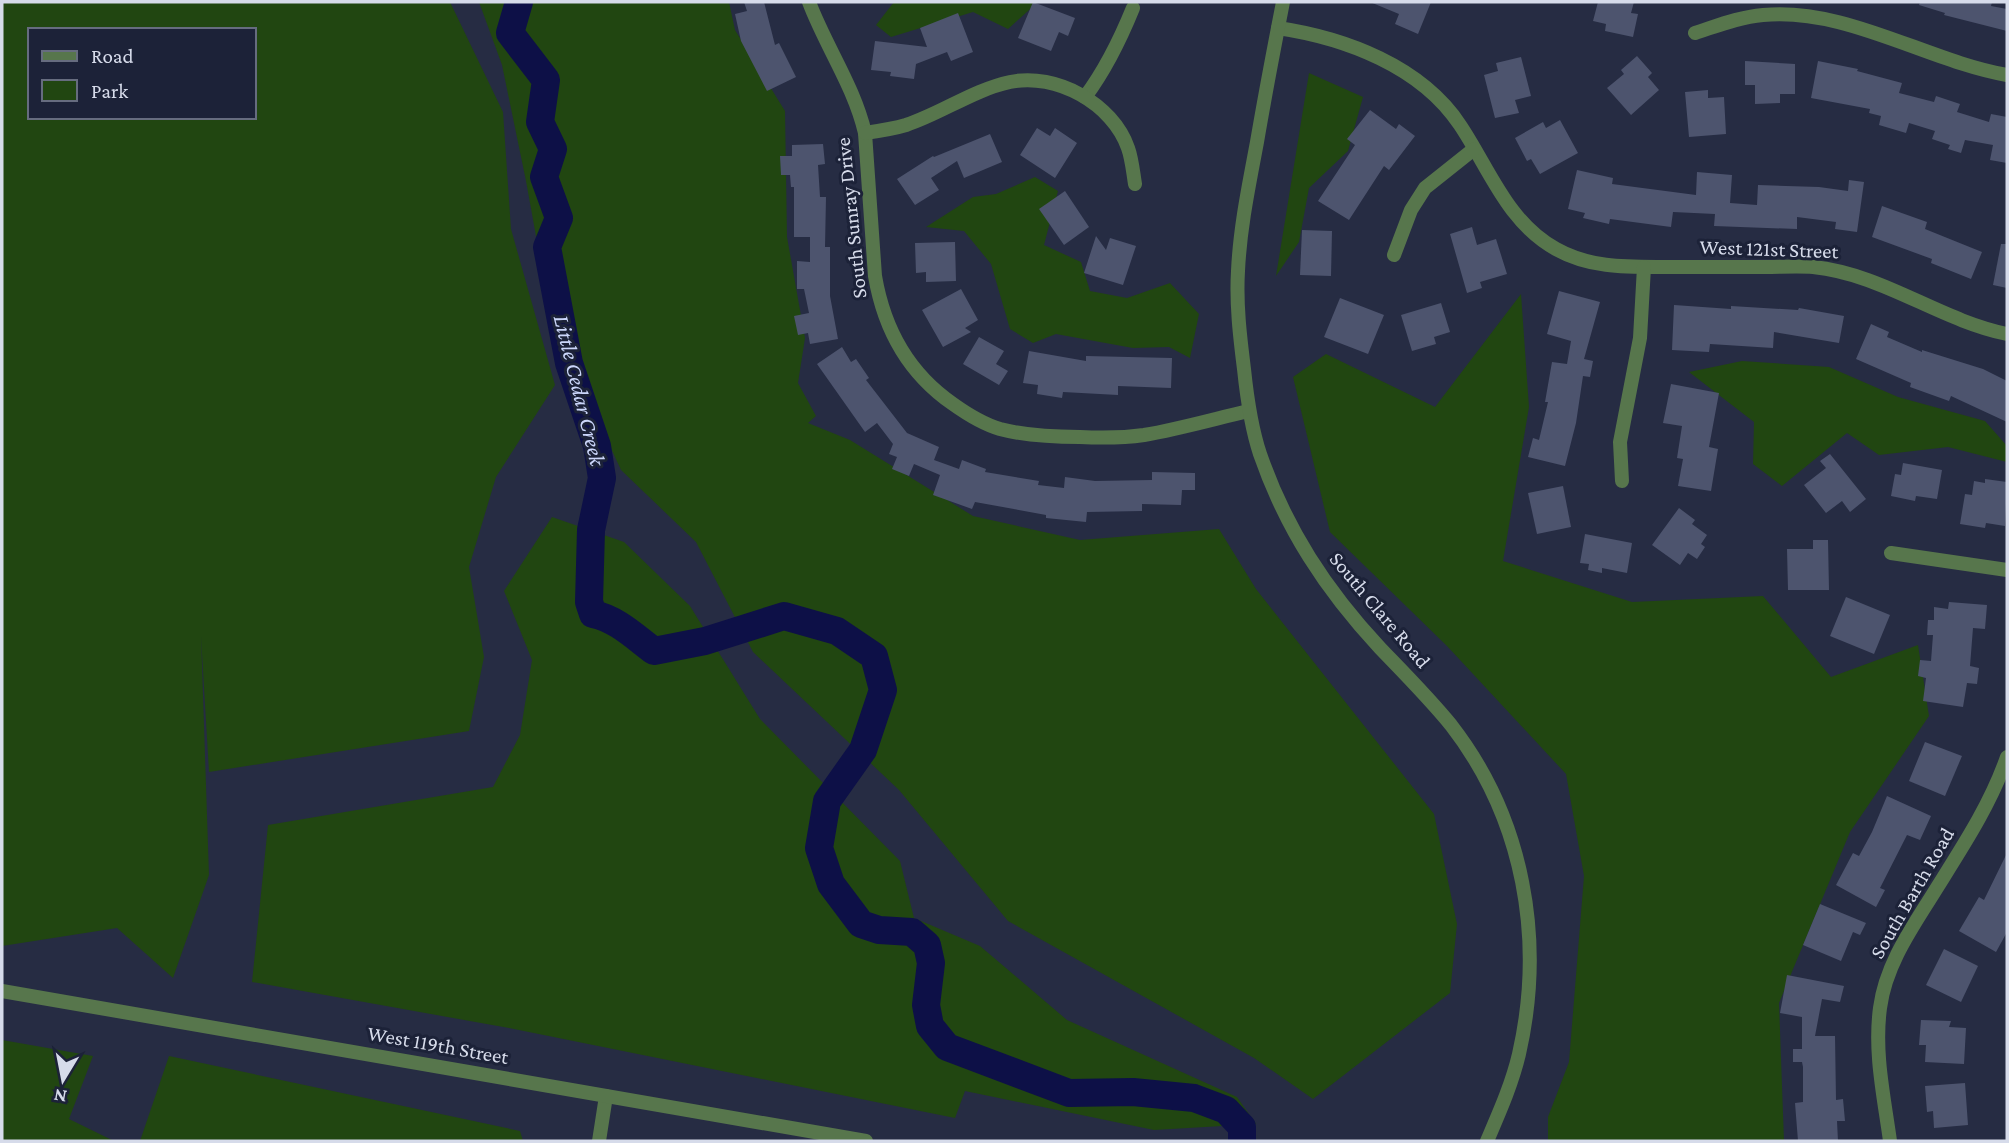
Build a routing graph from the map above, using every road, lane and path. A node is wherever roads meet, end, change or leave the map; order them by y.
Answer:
1 (809, 2) edge
2 (1283, 2) edge
3 (1133, 8) dead end
4 (1278, 29) junction
5 (1695, 33) dead end
6 (2007, 75) edge
7 (1085, 97) junction
8 (864, 133) junction
9 (1474, 149) junction
10 (1135, 184) dead end
11 (1395, 255) dead end
12 (1644, 267) junction
13 (2007, 334) edge
14 (1248, 411) junction
15 (1622, 481) dead end
16 (1891, 553) dead end
17 (2007, 570) edge
18 (2007, 757) edge
19 (2, 991) edge
20 (607, 1096) junction
21 (598, 1141) edge
22 (866, 1141) edge
23 (1487, 1141) edge
24 (1890, 1141) edge

1 - 8 street, South Sunray Drive
2 - 4 street, South Clare Road
3 - 7 street
4 - 9 street, West 121st Street
4 - 14 street, South Clare Road
5 - 6 street
7 - 8 street
7 - 10 street
8 - 14 street, South Sunray Drive
9 - 11 street
9 - 12 street, West 121st Street
12 - 13 street, West 121st Street
12 - 15 street
14 - 23 street, South Clare Road
16 - 17 street
18 - 24 street, South Barth Road
19 - 20 street, West 119th Street
20 - 21 street
20 - 22 street, West 119th Street

